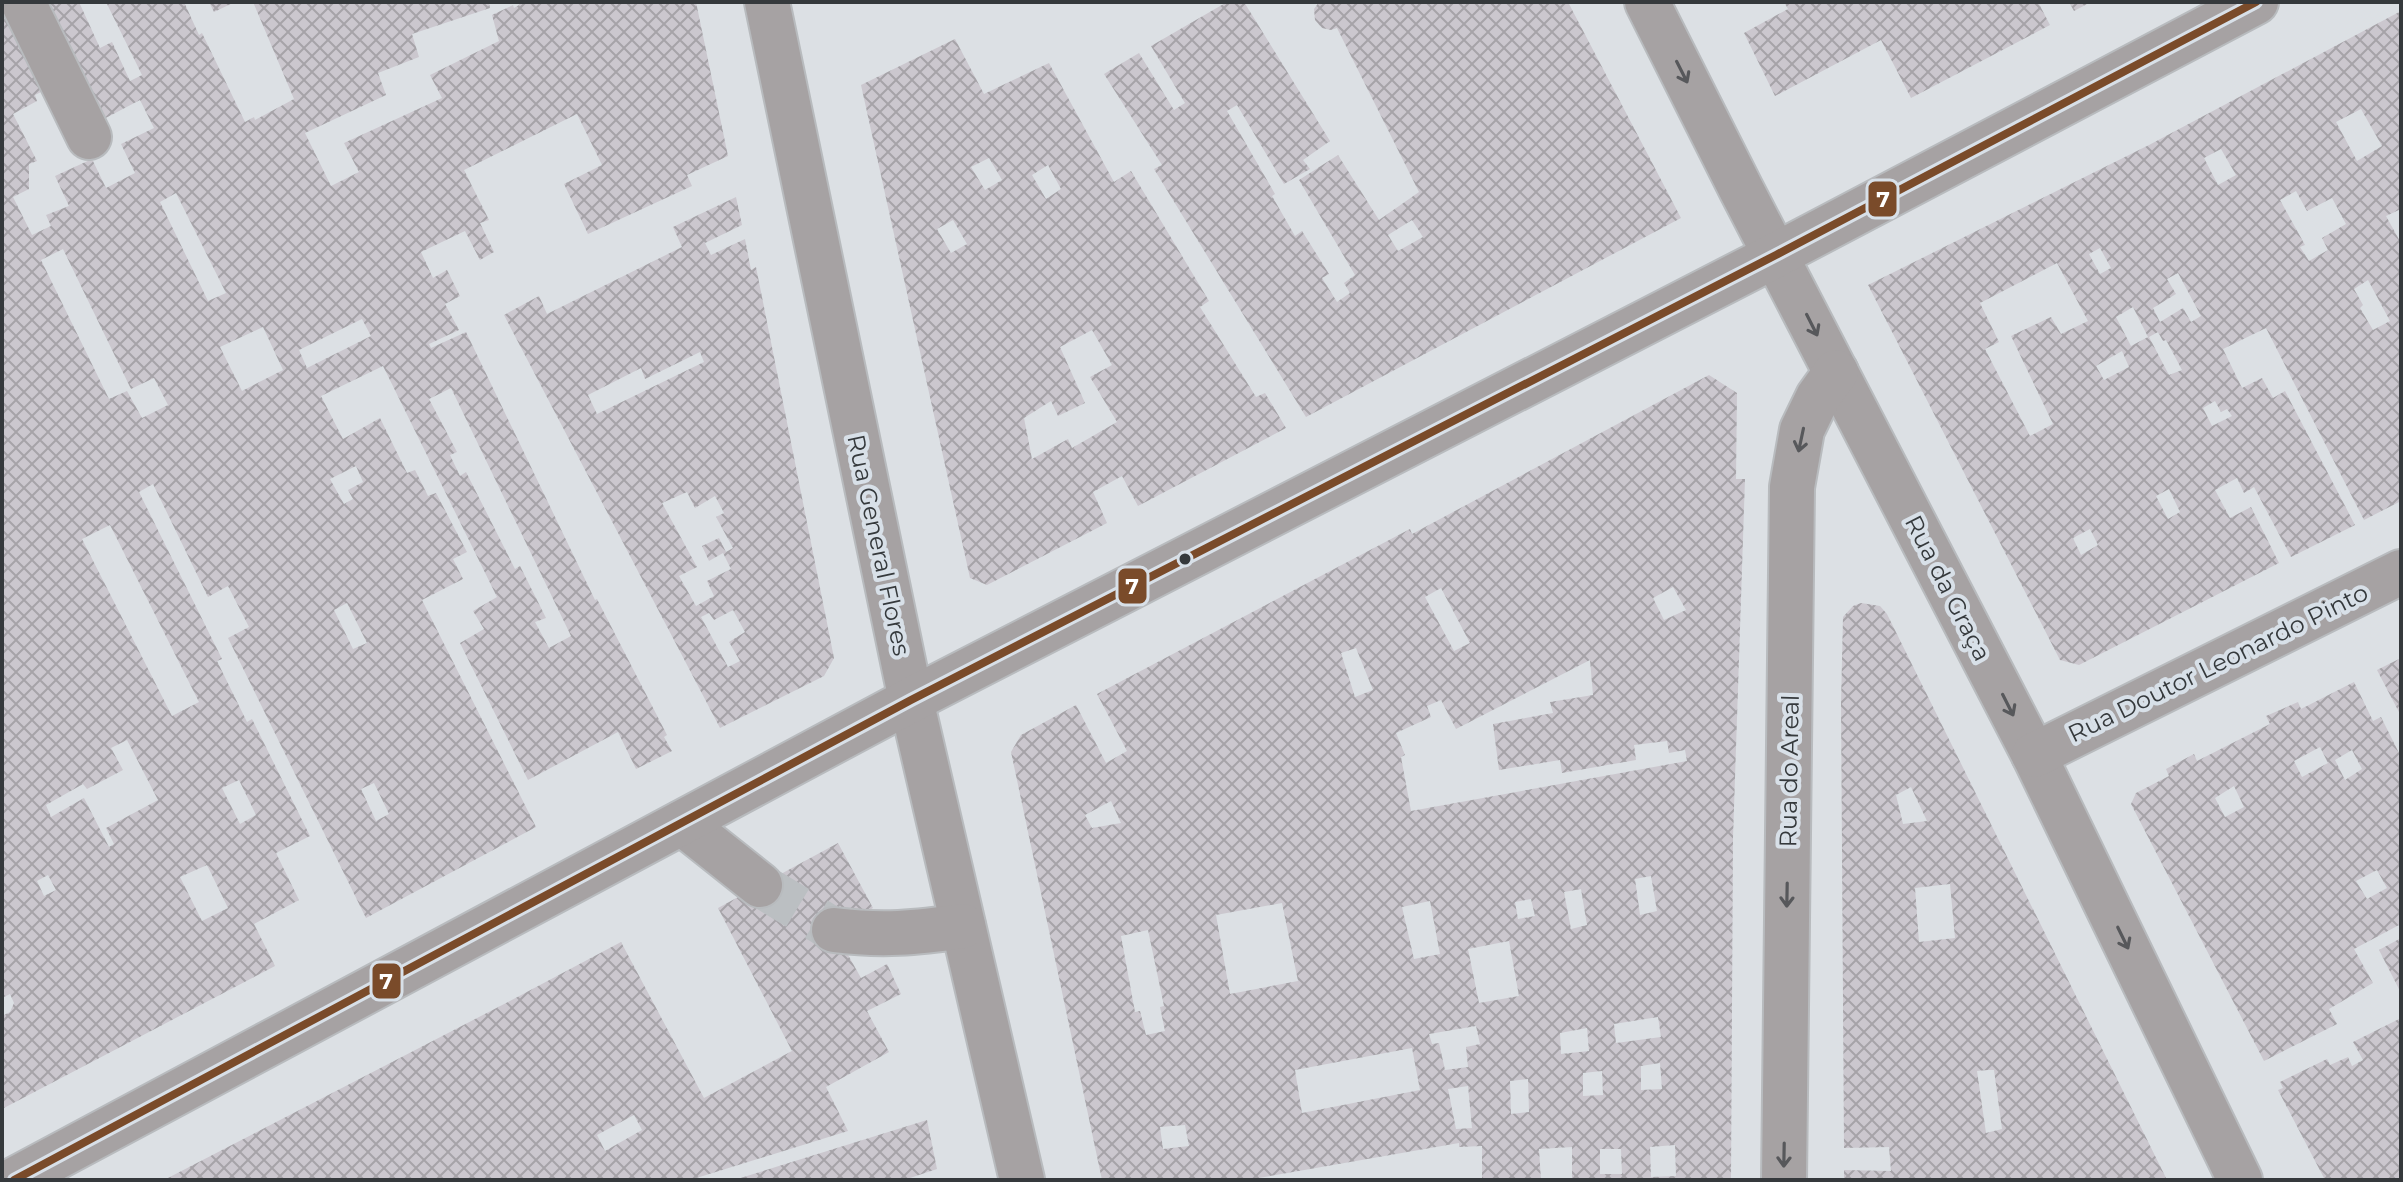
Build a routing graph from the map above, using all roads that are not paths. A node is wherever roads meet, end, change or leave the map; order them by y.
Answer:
1 (23, 2) edge
2 (767, 2) edge
3 (1647, 2) edge
4 (2256, 2) edge
5 (89, 137) dead end
6 (1776, 255) junction
7 (1836, 372) junction
8 (2401, 572) edge
9 (911, 700) junction
10 (2034, 755) junction
11 (682, 823) junction
12 (760, 885) tunnel mouth
13 (963, 926) junction
14 (834, 930) tunnel mouth
15 (14, 1180) edge
16 (1022, 1180) edge
17 (1784, 1180) edge
18 (2240, 1180) edge

1 - 5 street
2 - 9 street, Rua General Flores
3 -> 6 street, Rua da Graça
4 - 6 street
6 -> 7 street, Rua da Graça
6 - 9 street
7 -> 10 street, Rua da Graça
7 -> 17 street, Rua do Areal
8 - 10 street, Rua Doutor Leonardo Pinto
9 - 11 street
9 - 13 street, Rua General Flores
10 -> 18 street, Rua da Graça
11 - 12 street
11 - 15 street
13 - 14 street
13 - 16 street, Rua General Flores

